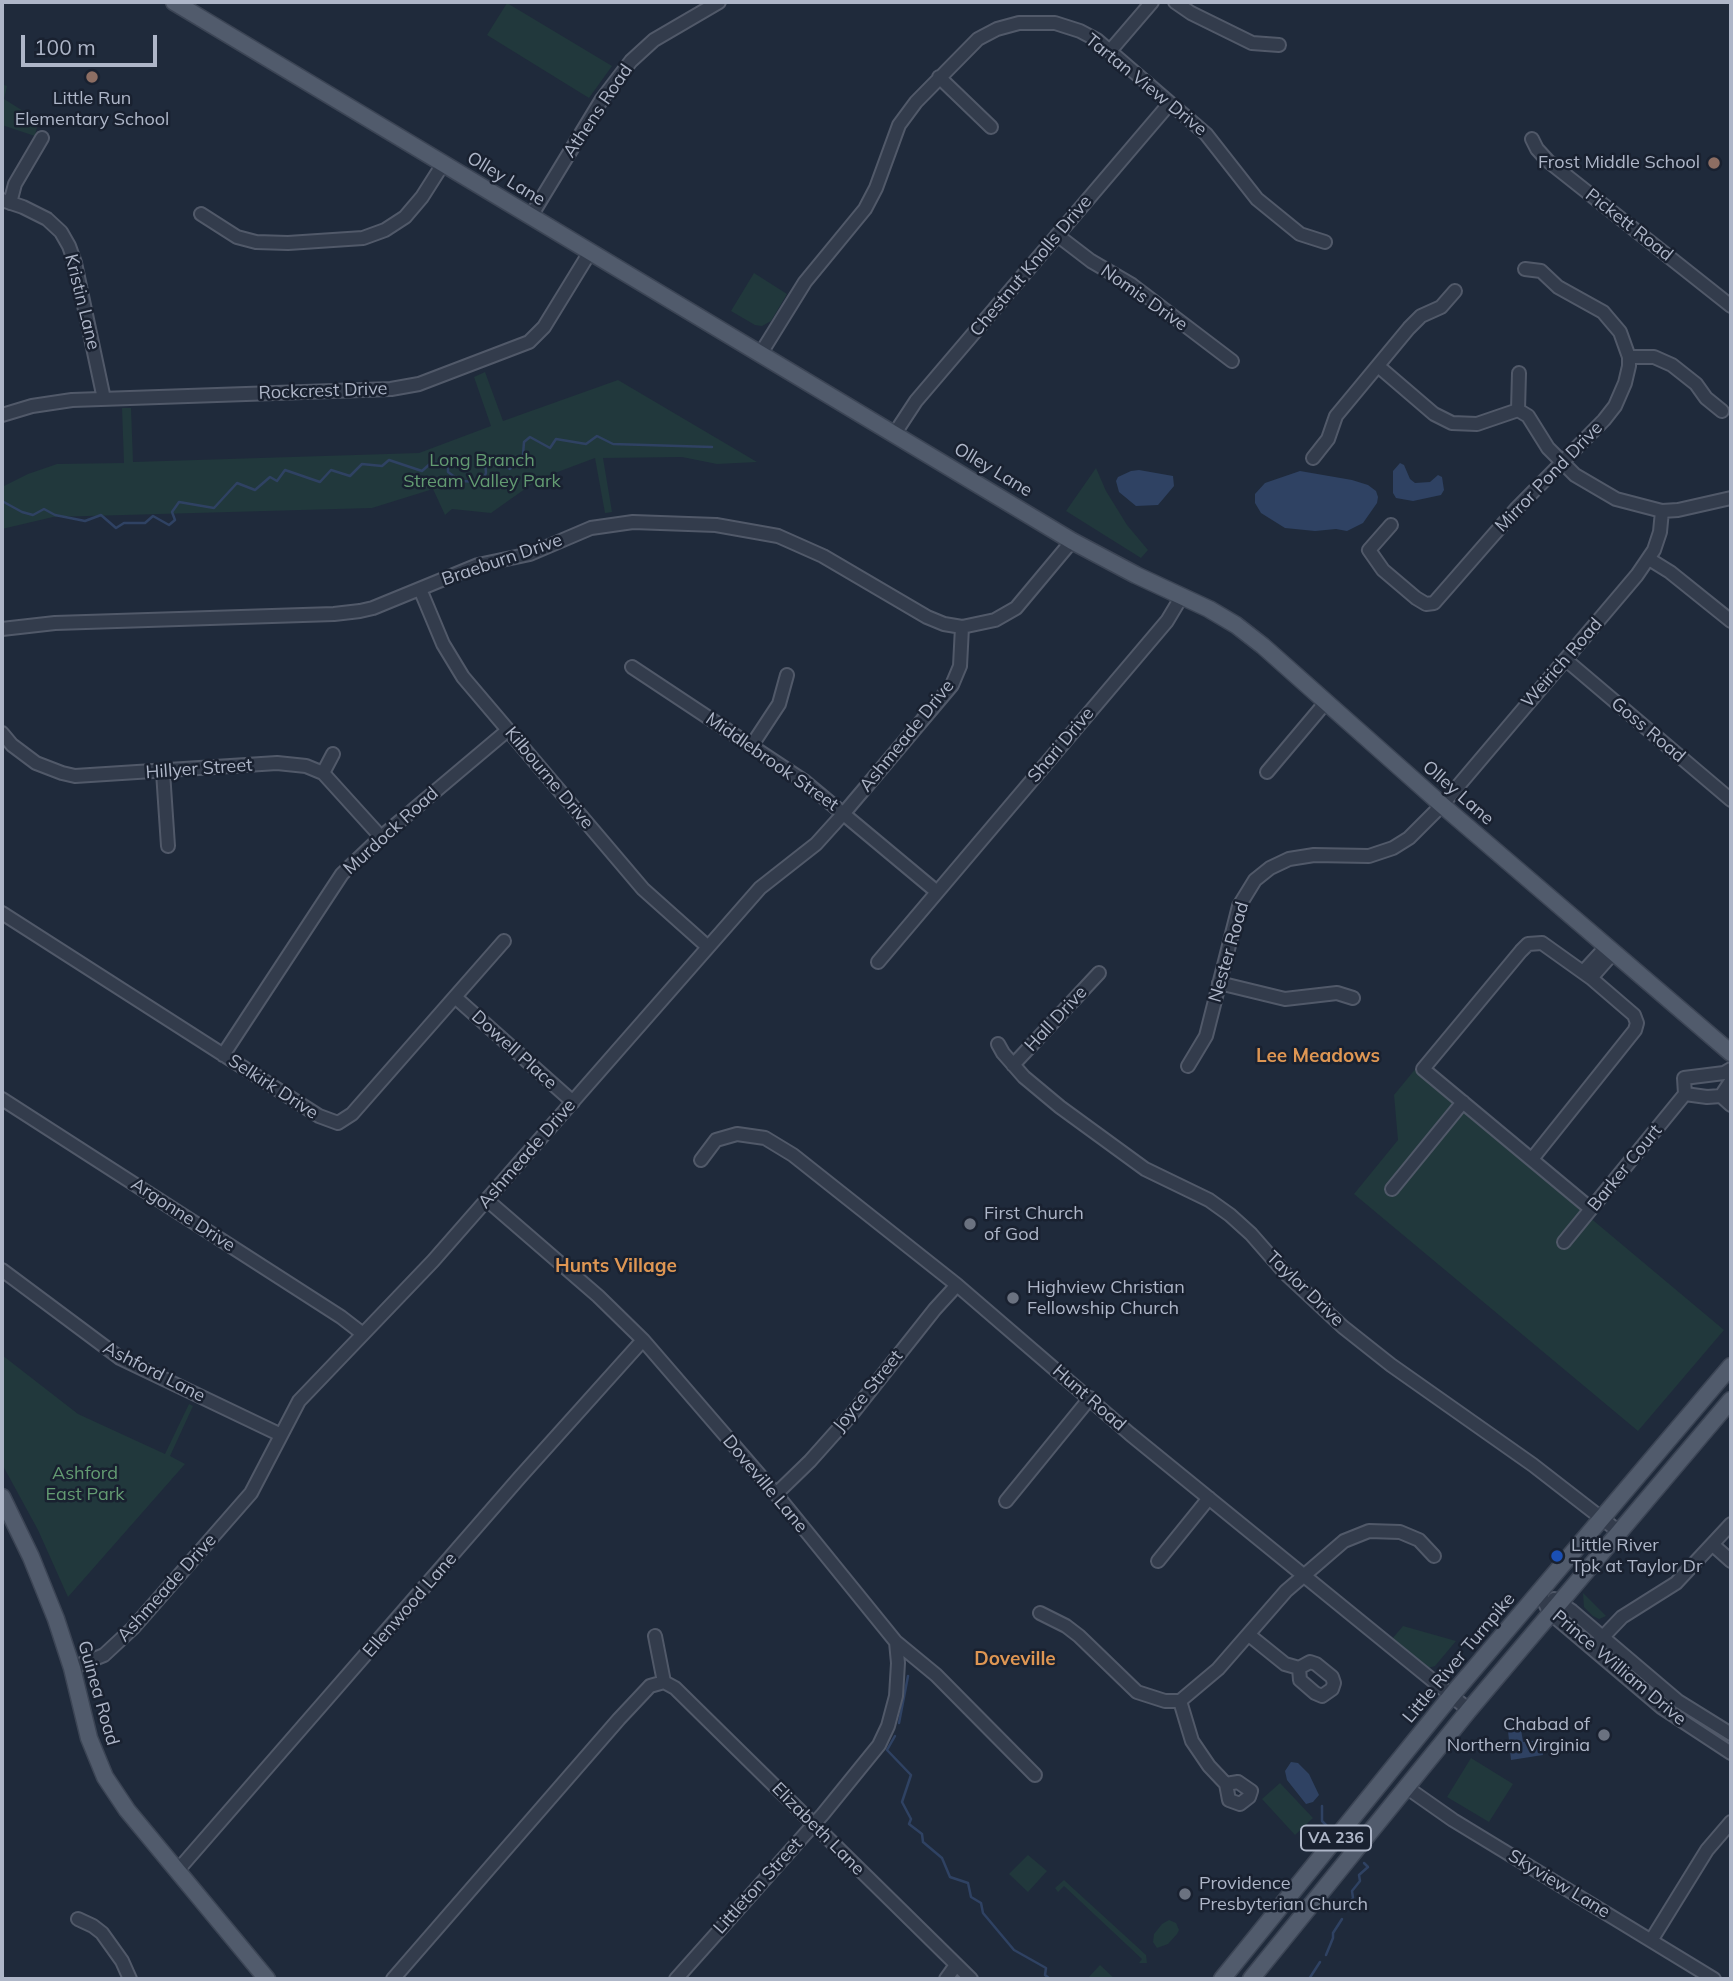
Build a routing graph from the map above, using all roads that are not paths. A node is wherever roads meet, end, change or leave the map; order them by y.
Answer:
1 (174, 2) edge
2 (719, 2) edge
3 (1152, 2) edge
4 (1175, 2) edge
5 (1279, 45) dead end
6 (1110, 51) junction
7 (939, 77) junction
8 (1170, 103) junction
9 (991, 127) dead end
10 (43, 138) dead end
11 (1532, 139) dead end
12 (443, 164) junction
13 (6, 201) edge
14 (201, 214) dead end
15 (531, 216) junction
16 (1057, 235) junction
17 (1325, 242) dead end
18 (590, 252) junction
19 (1525, 269) dead end
20 (1455, 291) dead end
21 (1731, 306) edge
22 (761, 353) junction
23 (1629, 357) junction
24 (1232, 360) dead end
25 (1378, 366) junction
26 (1519, 373) dead end
27 (104, 399) junction
28 (1518, 410) junction
29 (1722, 411) dead end
30 (2, 414) edge
31 (895, 432) junction
32 (1313, 458) dead end
33 (1563, 462) junction
34 (1731, 498) edge
35 (1662, 511) junction
36 (1391, 525) dead end
37 (1072, 541) junction
38 (1649, 559) junction
39 (420, 589) junction
40 (1182, 596) junction
41 (1731, 621) edge
42 (962, 627) junction
43 (2, 629) edge
44 (1566, 660) junction
45 (632, 667) dead end
46 (787, 675) dead end
47 (1326, 702) junction
48 (508, 730) junction
49 (2, 733) edge
50 (752, 745) junction
51 (333, 754) dead end
52 (163, 772) junction
53 (1268, 772) dead end
54 (323, 773) junction
55 (1731, 800) edge
56 (1442, 805) junction
57 (844, 813) junction
58 (380, 837) junction
59 (168, 846) dead end
60 (937, 892) junction
61 (2, 912) edge
62 (504, 941) dead end
63 (708, 947) junction
64 (1611, 949) junction
65 (878, 962) dead end
66 (1099, 973) dead end
67 (1587, 975) junction
68 (1219, 983) junction
69 (455, 998) junction
70 (1353, 998) dead end
71 (998, 1044) dead end
72 (1731, 1053) edge
73 (223, 1055) junction
74 (1013, 1065) junction
75 (1188, 1066) dead end
76 (1731, 1069) edge
77 (1731, 1081) edge
78 (1685, 1094) junction
79 (1721, 1096) junction
80 (2, 1099) edge
81 (573, 1102) junction
82 (1463, 1102) junction
83 (1731, 1105) edge
84 (1532, 1159) junction
85 (701, 1160) dead end
86 (1392, 1189) dead end
87 (487, 1200) junction
88 (1591, 1209) junction
89 (1564, 1241) dead end
90 (2, 1270) edge
91 (957, 1285) junction
92 (363, 1334) junction
93 (643, 1340) junction
94 (1731, 1366) edge
95 (1090, 1398) junction
96 (1731, 1400) edge
97 (281, 1434) junction
98 (776, 1494) junction
99 (2, 1497) edge
100 (1209, 1498) junction
101 (1006, 1501) dead end
102 (1601, 1517) junction
103 (1731, 1524) edge
104 (1618, 1531) junction
105 (1713, 1545) junction
106 (1434, 1556) dead end
107 (1158, 1561) dead end
108 (1731, 1561) edge
109 (1303, 1576) junction
110 (1539, 1592) junction
111 (1555, 1607) junction
112 (1040, 1613) dead end
113 (1249, 1634) junction
114 (656, 1636) dead end
115 (1602, 1637) junction
116 (896, 1642) junction
117 (1592, 1649) junction
118 (72, 1668) junction
119 (1299, 1668) dead end
120 (664, 1682) junction
121 (1451, 1696) junction
122 (1180, 1701) junction
123 (1469, 1710) junction
124 (1731, 1734) edge
125 (1731, 1753) edge
126 (1035, 1775) dead end
127 (1226, 1784) dead end
128 (1406, 1787) junction
129 (1731, 1822) edge
130 (813, 1824) junction
131 (178, 1870) junction
132 (78, 1919) dead end
133 (1651, 1939) junction
134 (956, 1965) junction
135 (130, 1979) edge
136 (267, 1979) edge
137 (393, 1979) edge
138 (676, 1979) edge
139 (946, 1979) edge
140 (971, 1979) edge
141 (1222, 1979) edge
142 (1251, 1979) edge
143 (1714, 1979) edge

1 - 12 main road, Olley Lane
2 - 15 street, Athens Road
3 - 6 street
4 - 5 street
6 - 7 street, Tartan View Drive
6 - 8 street, Tartan View Drive
7 - 9 street
7 - 22 street, Tartan View Drive
8 - 16 street, Chestnut Knolls Drive
8 - 17 street, Tartan View Drive
10 - 13 street
11 - 21 street, Pickett Road
12 - 14 street
12 - 15 main road, Olley Lane
13 - 27 street, Kristin Lane
15 - 18 main road, Olley Lane
16 - 24 street, Nomis Drive
16 - 31 street, Chestnut Knolls Drive
18 - 22 main road, Olley Lane
18 - 27 street, Rockcrest Drive
19 - 23 street
20 - 25 street
22 - 31 main road, Olley Lane
23 - 29 street
23 - 33 street, Mirror Pond Drive
25 - 28 street
25 - 32 street
26 - 28 street
27 - 30 street, Rockcrest Drive
28 - 33 street
31 - 37 main road, Olley Lane
33 - 35 street
33 - 36 street, Mirror Pond Drive
34 - 35 street
35 - 38 street, Weirich Road
37 - 40 main road, Olley Lane
37 - 42 street, Braeburn Drive
38 - 41 street
38 - 44 street, Weirich Road
39 - 42 street, Braeburn Drive
39 - 43 street, Braeburn Drive
39 - 48 street, Kilbourne Drive
40 - 47 main road, Olley Lane
40 - 60 street, Shari Drive
42 - 57 street, Ashmeade Drive
44 - 55 street, Goss Road
44 - 56 street, Weirich Road
45 - 50 street, Middlebrook Street
46 - 50 street
47 - 53 street
47 - 56 main road, Olley Lane
48 - 58 street, Murdock Road
48 - 63 street, Kilbourne Drive
49 - 52 street, Hillyer Street
50 - 57 street, Middlebrook Street
51 - 54 street
52 - 54 street, Hillyer Street
52 - 59 street
54 - 58 street
56 - 64 main road, Olley Lane
56 - 68 street, Nester Road
57 - 60 street, Middlebrook Street
57 - 63 street, Ashmeade Drive
58 - 73 street, Murdock Road
60 - 65 street, Shari Drive
61 - 73 street, Selkirk Drive
62 - 69 street, Selkirk Drive
63 - 81 street, Ashmeade Drive
64 - 67 street
64 - 72 main road, Olley Lane
66 - 74 street, Hall Drive
67 - 82 street
67 - 84 street
68 - 70 street
68 - 75 street, Nester Road
69 - 73 street, Selkirk Drive
69 - 81 street, Dowell Place
71 - 74 street, Taylor Drive
74 - 102 street, Taylor Drive
76 - 78 street, Barker Court
77 - 79 street
78 - 79 street
78 - 88 street, Barker Court
79 - 83 street
80 - 92 street, Argonne Drive
81 - 87 street, Ashmeade Drive
82 - 84 street
82 - 86 street
84 - 88 street
85 - 91 street, Hunt Road
87 - 92 street, Ashmeade Drive
87 - 93 street, Doveville Lane
88 - 89 street, Barker Court
90 - 97 street, Ashford Lane
91 - 95 street, Hunt Road
91 - 98 street, Joyce Street
92 - 97 street, Ashmeade Drive
93 - 98 street, Doveville Lane
93 - 131 street, Ellenwood Lane
94 - 102 main road, Little River Turnpike / VA 236
95 - 100 street, Hunt Road
95 - 101 street
96 - 104 main road, VA 236
97 - 118 street, Ashmeade Drive
98 - 116 street, Doveville Lane
99 - 118 main road, Guinea Road
100 - 107 street
100 - 109 street, Hunt Road
102 - 104 street, Taylor Drive
102 - 110 main road, Little River Turnpike / VA 236
103 - 105 street
104 - 111 main road, VA 236
105 - 108 street
105 - 115 street
106 - 109 street
109 - 113 street
109 - 121 street, Hunt Road
110 - 111 street, Prince William Drive
110 - 121 main road, Little River Turnpike / VA 236
111 - 115 street, Prince William Drive
111 - 117 street, Prince William Drive
111 - 123 main road, VA 236
112 - 122 street
113 - 119 street
113 - 122 street
114 - 120 street
115 - 117 street
115 - 124 street, Prince William Drive
116 - 126 street, Doveville Lane
116 - 130 street, Littleton Street
117 - 125 street, Prince William Drive
118 - 131 main road, Guinea Road
120 - 130 street, Elizabeth Lane
120 - 137 street
121 - 123 street, Hunt Road
121 - 141 main road, Little River Turnpike / VA 236
122 - 127 street
123 - 128 main road, VA 236
128 - 133 street, Skyview Lane
128 - 142 main road, VA 236
129 - 133 street
130 - 134 street, Elizabeth Lane
130 - 138 street, Littleton Street
131 - 136 main road, Guinea Road
132 - 135 street
133 - 143 street, Skyview Lane
134 - 139 street
134 - 140 street, Elizabeth Lane

